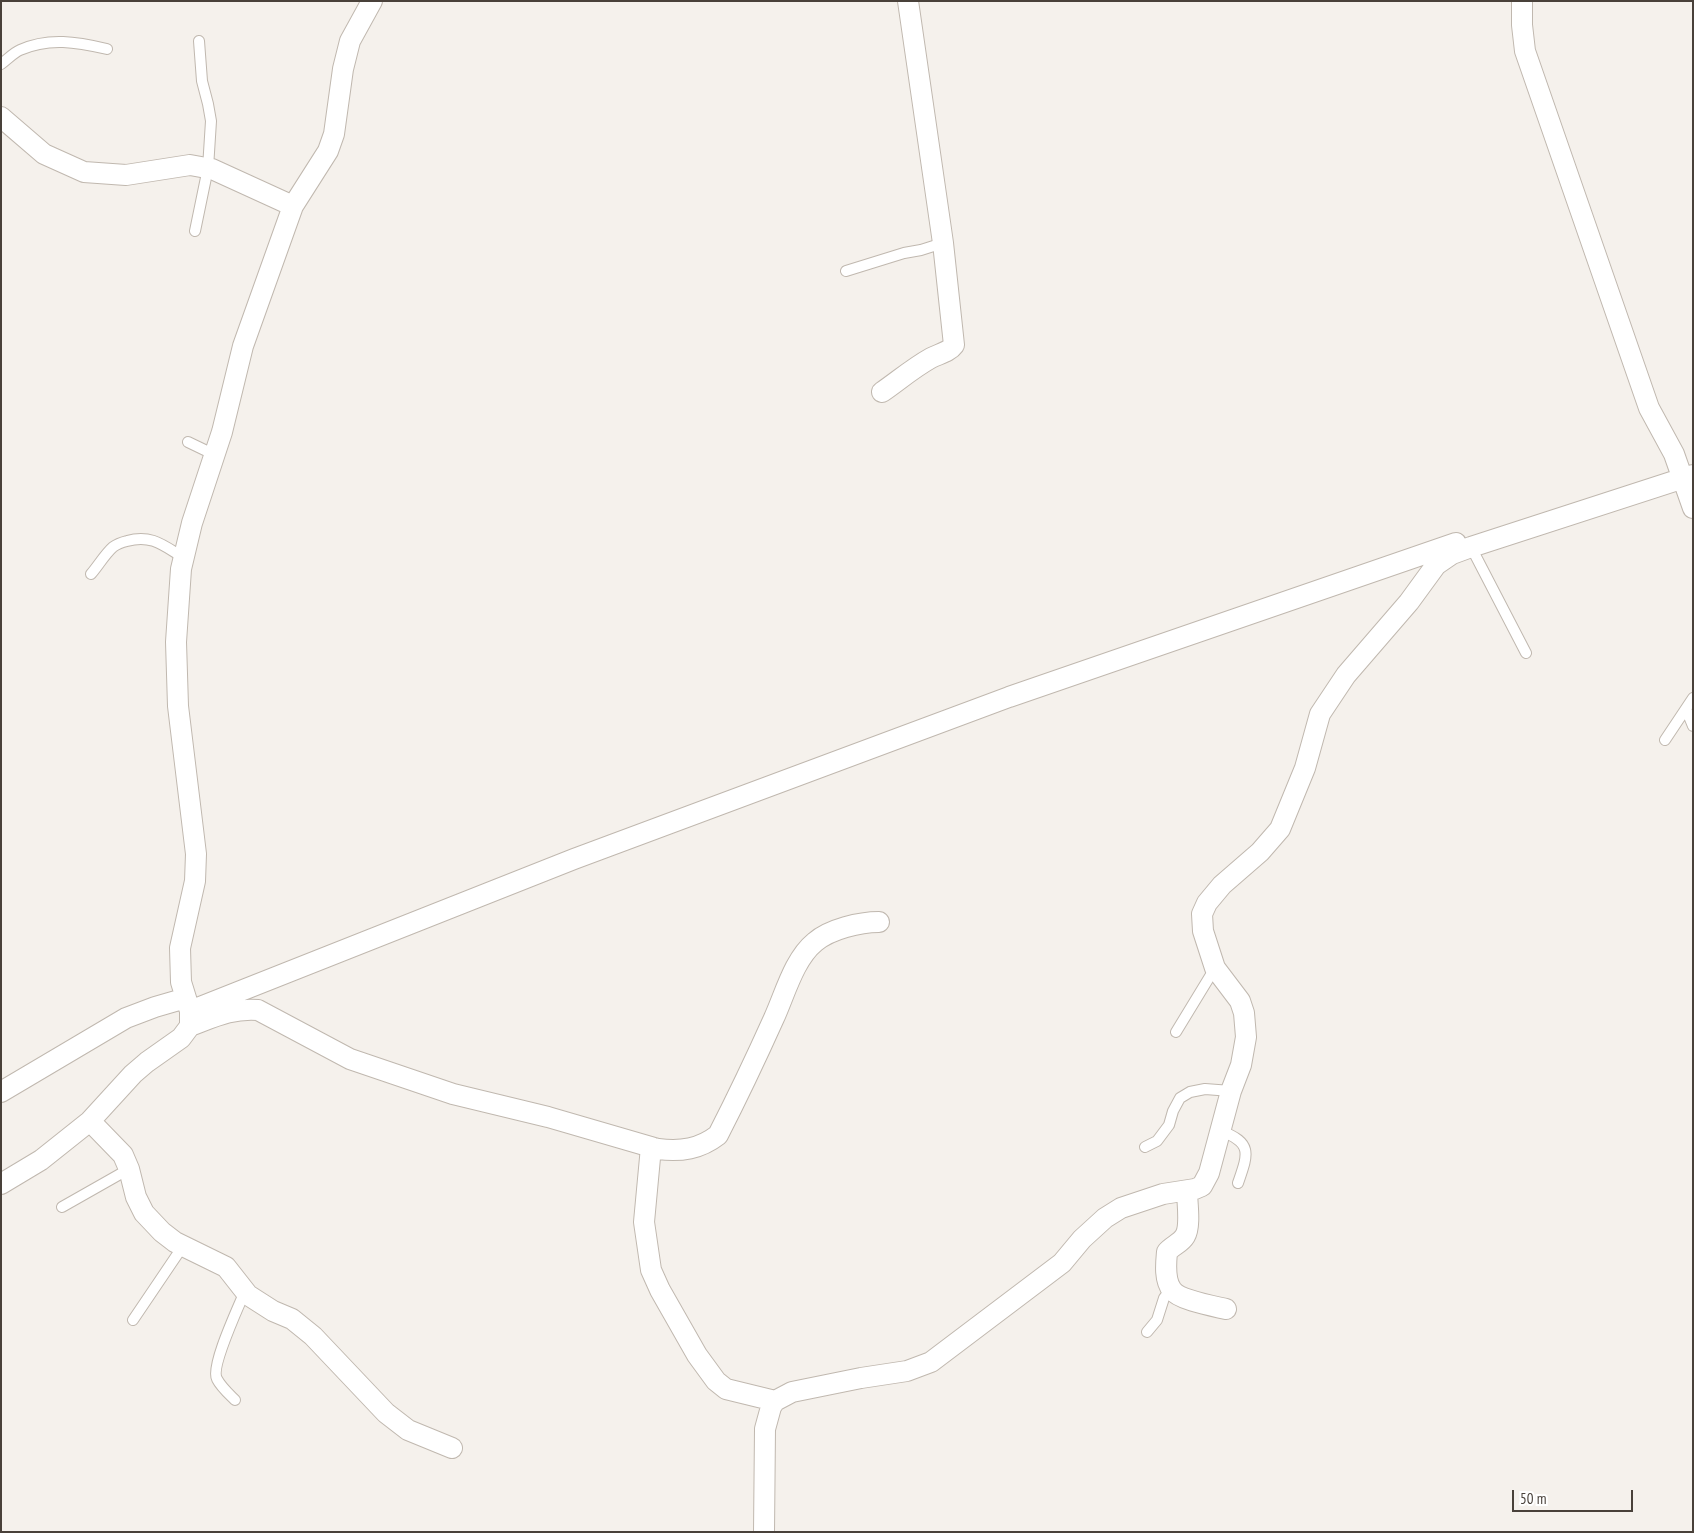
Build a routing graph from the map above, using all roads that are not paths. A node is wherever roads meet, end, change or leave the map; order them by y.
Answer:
1 (372, 1) edge
2 (908, 1) edge
3 (1522, 1) edge
4 (199, 41) dead end
5 (107, 49) dead end
6 (1, 64) edge
7 (1, 117) edge
8 (208, 168) junction
9 (293, 206) junction
10 (195, 231) dead end
11 (943, 243) junction
12 (846, 272) dead end
13 (882, 392) dead end
14 (188, 442) dead end
15 (215, 455) junction
16 (1685, 474) edge
17 (1693, 508) edge
18 (1471, 548) junction
19 (184, 558) junction
20 (90, 574) dead end
21 (1526, 653) dead end
22 (1693, 698) edge
23 (1686, 709) junction
24 (1693, 726) edge
25 (1665, 740) dead end
26 (879, 922) dead end
27 (1215, 968) junction
28 (189, 1012) junction
29 (1176, 1032) dead end
30 (1231, 1091) junction
31 (1, 1092) edge
32 (90, 1121) junction
33 (1221, 1131) junction
34 (652, 1147) junction
35 (1145, 1147) dead end
36 (129, 1169) junction
37 (1238, 1183) dead end
38 (1, 1184) edge
39 (1187, 1191) junction
40 (62, 1208) dead end
41 (183, 1246) junction
42 (1171, 1289) junction
43 (245, 1291) junction
44 (1226, 1310) dead end
45 (133, 1320) dead end
46 (1146, 1332) dead end
47 (235, 1400) dead end
48 (775, 1401) junction
49 (452, 1448) dead end
50 (764, 1532) edge

1 - 9 street
2 - 11 street
3 - 16 street
4 - 8 lane
5 - 6 lane
7 - 8 street
8 - 9 street
8 - 10 lane
9 - 15 street
11 - 12 lane
11 - 13 street
14 - 15 lane
15 - 19 street
16 - 17 street
16 - 18 street
16 - 28 street
18 - 21 lane
18 - 27 street
19 - 20 lane
19 - 28 street
22 - 23 lane
23 - 24 lane
23 - 25 lane
26 - 34 street
27 - 29 lane
27 - 30 street
28 - 31 street
28 - 32 street
28 - 34 street
30 - 33 street
30 - 35 lane
32 - 36 street
32 - 38 street
33 - 37 lane
33 - 39 street
34 - 48 street
36 - 40 lane
36 - 41 street
39 - 42 street
39 - 48 street
41 - 43 street
41 - 45 lane
42 - 44 street
42 - 46 lane
43 - 47 lane
43 - 49 street
48 - 50 street

